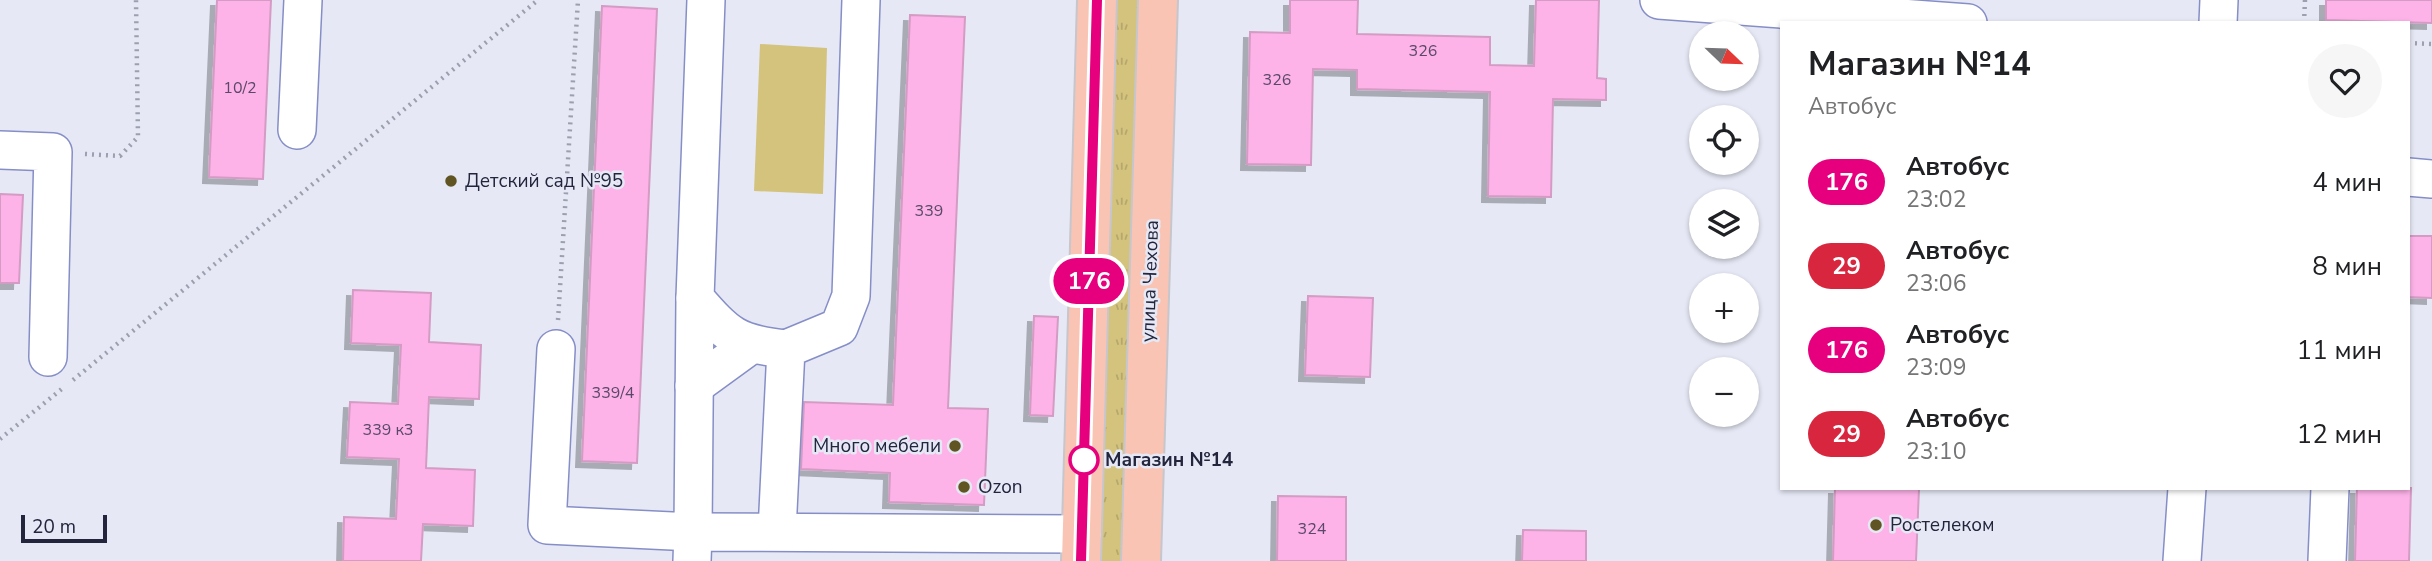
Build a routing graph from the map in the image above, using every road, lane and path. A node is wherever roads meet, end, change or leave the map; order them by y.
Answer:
1 (136, 0) edge
2 (303, 0) edge
3 (538, 0) edge
4 (578, 0) edge
5 (706, 0) edge
6 (861, 0) edge
7 (1097, 0) edge
8 (1158, 0) edge
9 (1659, 0) edge
10 (2219, 0) edge
11 (2305, 0) edge
12 (1942, 21) edge
13 (2218, 21) edge
14 (2304, 21) edge
15 (2410, 43) edge
16 (2432, 44) edge
17 (297, 130) dead end
18 (0, 150) edge
19 (53, 152) junction
20 (2410, 177) edge
21 (2432, 178) edge
22 (695, 298) junction
23 (749, 346) junction
24 (556, 349) joint
25 (786, 349) junction
26 (48, 357) dead end
27 (694, 386) junction
28 (0, 439) edge
29 (2187, 490) edge
30 (2330, 490) edge
31 (777, 531) junction
32 (693, 546) edge
33 (1082, 548) edge
34 (1141, 561) edge
35 (2182, 561) edge
36 (2327, 561) edge

1 - 19 path
2 - 17 street
3 - 28 path
4 - 24 path
5 - 22 street
6 - 25 street
7 - 33 main road
8 - 34 main road, улица Чехова
9 - 12 street
10 - 13 street
11 - 14 path
15 - 16 path
18 - 19 street
19 - 26 street
20 - 21 street
22 - 23 street
22 - 27 street
23 - 25 street
23 - 27 street
24 - 32 street
25 - 31 street
27 - 32 street
29 - 35 street
30 - 36 street
31 - 32 street
31 - 33 street

